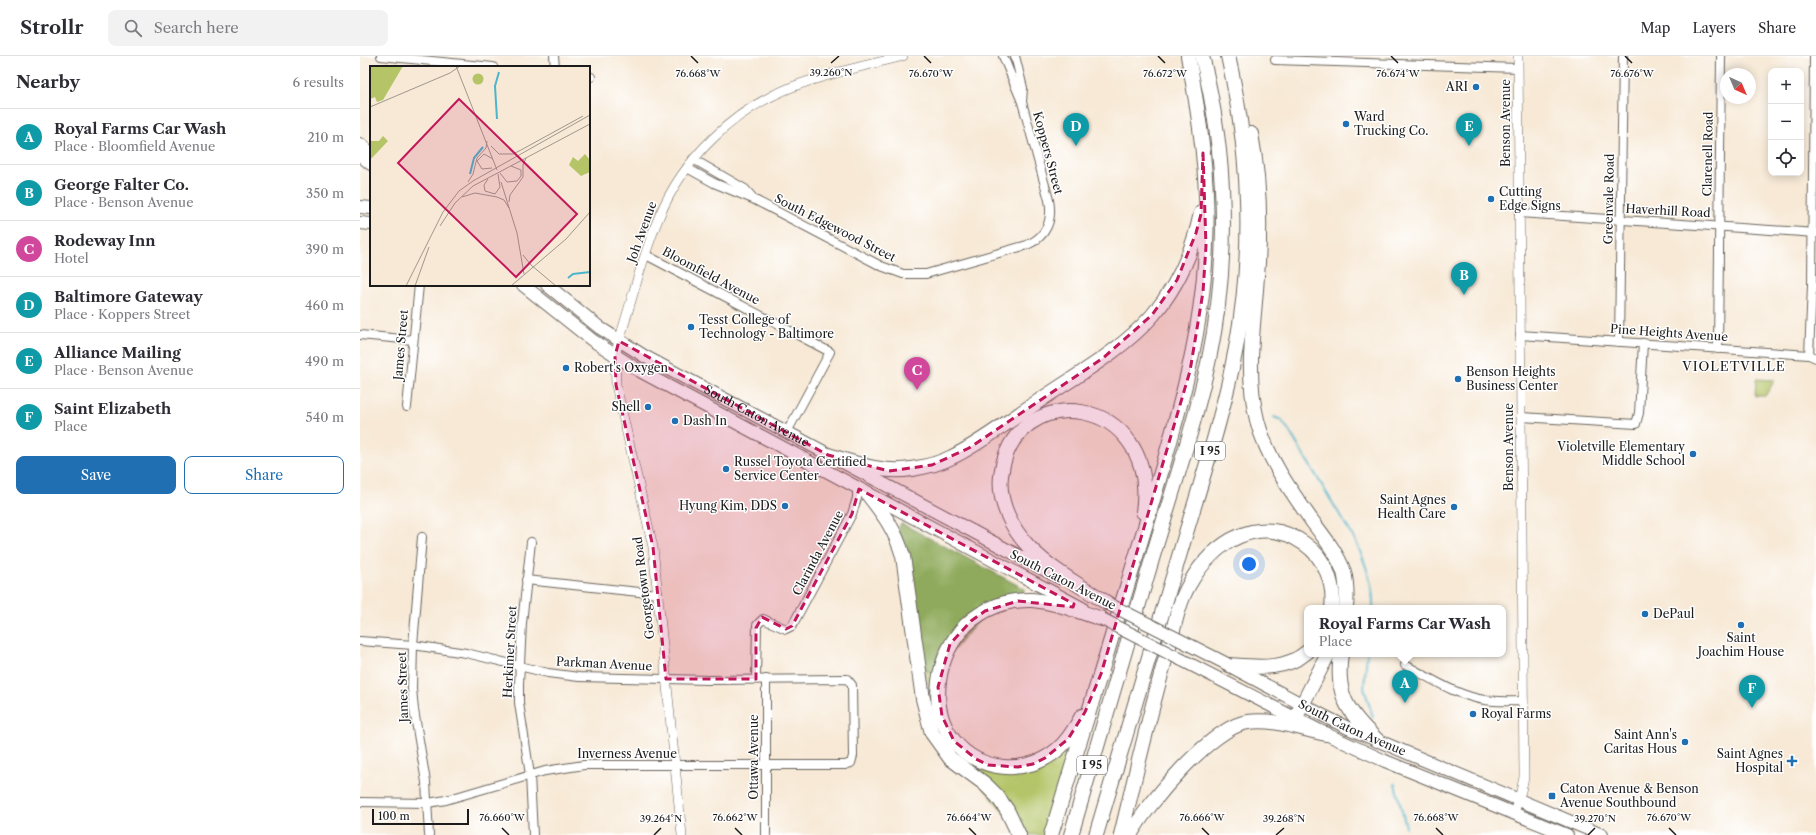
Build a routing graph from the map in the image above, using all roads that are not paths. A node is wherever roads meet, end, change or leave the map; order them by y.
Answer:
1 (381, 56) edge
2 (554, 56) edge
3 (903, 56) edge
4 (1004, 56) edge
5 (1015, 56) edge
6 (1188, 56) edge
7 (1202, 56) edge
8 (1228, 56) edge
9 (1233, 56) edge
10 (1518, 56) edge
11 (1623, 56) edge
12 (1721, 56) edge
13 (1814, 56) edge
14 (435, 58) edge
15 (1275, 60) dead end
16 (466, 66) edge
17 (555, 66) edge
18 (1518, 68) junction
19 (1022, 102) junction
20 (360, 144) edge
21 (370, 152) edge
22 (1203, 153) junction
23 (360, 155) edge
24 (693, 159) junction
25 (370, 163) edge
26 (687, 168) junction
27 (753, 198) junction
28 (360, 207) edge
29 (370, 208) edge
30 (1051, 211) joint
31 (1519, 213) junction
32 (1621, 220) junction
33 (360, 223) edge
34 (370, 224) edge
35 (1719, 226) junction
36 (1815, 233) edge
37 (646, 255) junction
38 (419, 286) edge
39 (524, 286) edge
40 (548, 286) edge
41 (360, 335) edge
42 (1520, 335) junction
43 (413, 340) junction
44 (619, 341) junction
45 (1619, 342) junction
46 (1643, 343) junction
47 (1718, 349) junction
48 (615, 356) junction
49 (1812, 357) edge
50 (408, 407) dead end
51 (1521, 417) junction
52 (787, 432) junction
53 (828, 455) junction
54 (862, 490) junction
55 (422, 537) dead end
56 (531, 542) dead end
57 (1138, 550) junction
58 (526, 580) junction
59 (658, 594) junction
60 (1107, 603) junction
61 (1332, 605) edge
62 (1346, 605) edge
63 (1102, 619) junction
64 (360, 640) edge
65 (413, 645) junction
66 (1304, 654) edge
67 (1326, 657) edge
68 (1341, 657) edge
69 (1229, 665) junction
70 (1405, 665) dead end
71 (519, 666) junction
72 (1101, 674) junction
73 (756, 679) junction
74 (766, 679) junction
75 (666, 680) junction
76 (1523, 701) junction
77 (1302, 705) junction
78 (1295, 719) junction
79 (1326, 734) junction
80 (1377, 740) junction
81 (851, 763) joint
82 (766, 765) junction
83 (676, 766) junction
84 (530, 775) junction
85 (1519, 800) junction
86 (360, 802) edge
87 (428, 803) junction
88 (1514, 813) junction
89 (429, 835) edge
90 (532, 835) edge
91 (682, 835) edge
92 (766, 835) edge
93 (1019, 835) edge
94 (1051, 835) edge
95 (1071, 835) edge
96 (1096, 835) edge
97 (1121, 835) edge
98 (1130, 835) edge
99 (1567, 835) edge
100 (1602, 835) edge

1 - 14 street
2 - 17 street
3 - 24 street, Joh Avenue
4 - 19 street, Koppers Street
5 - 19 street, Koppers Street
6 - 22 highway
7 - 95 highway, I 95
8 - 96 highway, I 95
9 - 62 highway
10 - 18 street, Benson Avenue
11 - 32 street, Greenvale Road
12 - 35 street, Clarenell Road
13 - 36 street
14 - 16 street
15 - 18 street
18 - 31 street, Benson Avenue
19 - 30 street, Koppers Street
20 - 21 main road
22 - 53 highway
22 - 57 highway
23 - 25 main road
24 - 26 street, Joh Avenue
24 - 27 street, South Edgewood Street
26 - 27 street, South Edgewood Street
26 - 37 street, Joh Avenue
27 - 30 street, South Edgewood Street
28 - 29 main road
31 - 32 street, Haverhill Road
31 - 42 street, Benson Avenue
32 - 35 street, Haverhill Road
32 - 45 street, Greenvale Road
33 - 34 main road
35 - 36 street, Haverhill Road
35 - 47 street, Clarenell Road
36 - 49 street
37 - 44 street, Joh Avenue
37 - 52 street, Bloomfield Avenue
38 - 43 street, James Street
39 - 48 main road, South Caton Avenue
40 - 44 main road, South Caton Avenue
41 - 43 street
42 - 45 street, Pine Heights Avenue
42 - 51 street, Benson Avenue
43 - 50 street, James Street
44 - 48 street, Georgetown Road
44 - 52 main road, South Caton Avenue
45 - 46 street, Pine Heights Avenue
46 - 47 street, Pine Heights Avenue
46 - 51 street
47 - 49 street, Pine Heights Avenue
48 - 54 main road, South Caton Avenue
48 - 59 street, Georgetown Road
51 - 76 street, Benson Avenue
52 - 53 main road, South Caton Avenue
53 - 60 main road, South Caton Avenue
54 - 63 main road, South Caton Avenue
54 - 73 street, Clarinda Avenue
54 - 93 highway
55 - 65 street, James Street
56 - 58 street, Herkimer Street
57 - 60 highway
57 - 72 highway
58 - 59 street
58 - 71 street, Herkimer Street
59 - 75 street, Georgetown Road
60 - 69 main road, South Caton Avenue, bridge
61 - 97 highway
63 - 72 highway
63 - 78 main road, South Caton Avenue, bridge
64 - 65 street, Parkman Avenue
65 - 71 street, Parkman Avenue
65 - 87 street, James Street
66 - 69 highway
67 - 77 highway
68 - 80 highway
69 - 77 main road, South Caton Avenue
70 - 76 street
71 - 75 street, Parkman Avenue
71 - 84 street, Herkimer Street
72 - 94 highway
73 - 74 street, Parkman Avenue
73 - 75 street, Parkman Avenue
74 - 81 street, Parkman Avenue
74 - 82 street, Ottawa Avenue
75 - 83 street, Georgetown Road
76 - 85 street, Benson Avenue
77 - 78 highway
77 - 80 main road, South Caton Avenue
78 - 79 main road, South Caton Avenue
79 - 88 main road, South Caton Avenue
79 - 98 highway
80 - 85 main road, South Caton Avenue
81 - 82 street, Inverness Avenue
82 - 83 street, Inverness Avenue
82 - 92 street, Ottawa Avenue
83 - 84 street, Inverness Avenue
83 - 91 street, Georgetown Road
84 - 87 street, Inverness Avenue
84 - 90 street, Herkimer Street
85 - 88 street, Benson Avenue
85 - 100 main road, South Caton Avenue
86 - 87 street, Inverness Avenue
87 - 89 street, James Street
88 - 99 main road, South Caton Avenue

